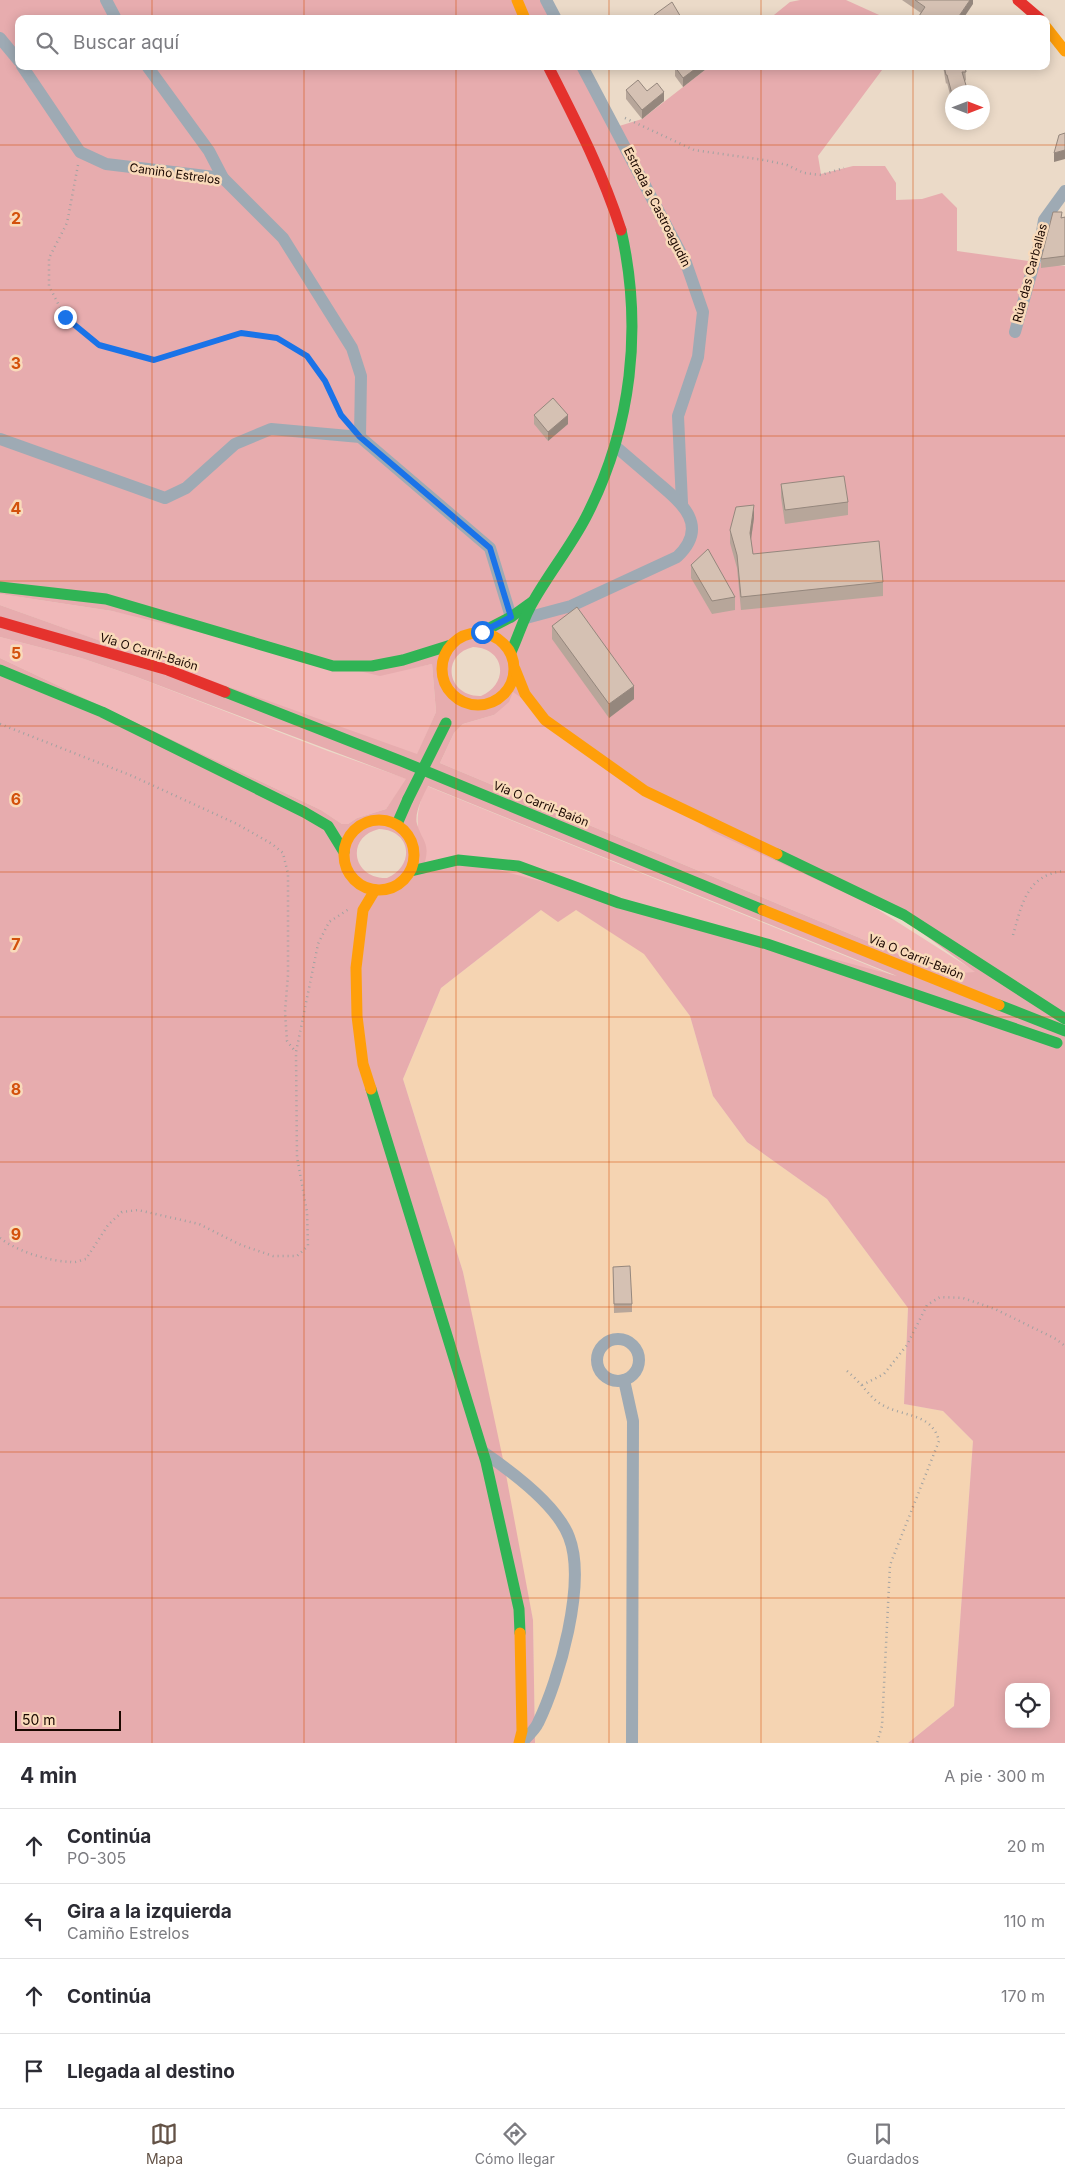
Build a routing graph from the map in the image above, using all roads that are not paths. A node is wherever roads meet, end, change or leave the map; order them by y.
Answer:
1 (106, 0) edge
2 (518, 0) edge
3 (546, 0) edge
4 (1018, 0) edge
5 (114, 15) edge
6 (524, 15) edge
7 (554, 15) edge
8 (1035, 15) edge
9 (1050, 32) edge
10 (0, 38) edge
11 (1065, 51) edge
12 (15, 56) edge
13 (25, 70) edge
14 (150, 70) edge
15 (550, 70) edge
16 (584, 70) edge
17 (224, 178) junction
18 (1065, 191) edge
19 (1015, 332) dead end
20 (360, 437) junction
21 (0, 439) edge
22 (615, 446) junction
23 (682, 503) junction
24 (0, 587) edge
25 (534, 600) junction
26 (511, 617) junction
27 (526, 618) junction
28 (0, 622) edge
29 (482, 632) junction
30 (451, 645) junction
31 (511, 652) junction
32 (515, 669) junction
33 (0, 670) edge
34 (452, 711) junction
35 (397, 824) junction
36 (344, 852) junction
37 (411, 871) junction
38 (375, 890) junction
39 (1065, 1019) edge
40 (1065, 1031) edge
41 (1065, 1046) edge
42 (624, 1380) dead end
43 (483, 1452) junction
44 (520, 1743) edge
45 (632, 1743) edge

1 - 5 street
2 - 6 main road
3 - 7 street
4 - 8 main road
9 - 11 main road
10 - 12 street
13 - 17 street, Camiño Estrelos
14 - 17 street
15 - 22 main road
16 - 23 street, Estrada a Castroagudín
17 - 20 street, Camiño Estrelos
18 - 19 street, Rúa das Carballas
20 - 21 street
20 - 26 street
22 - 23 street, Estrada a Castroagudín
22 - 25 main road
23 - 27 street, Estrada a Castroagudín
24 - 30 main road
25 - 26 main road
25 - 27 main road
26 - 29 main road
27 - 31 main road
28 - 40 main road, Vía O Carril-Baión
29 - 30 main road
29 - 31 main road
30 - 34 main road
31 - 32 main road
32 - 34 main road
32 - 39 main road
33 - 36 main road
34 - 35 main road, bridge
35 - 36 main road
35 - 37 main road
36 - 38 main road
37 - 38 main road
37 - 41 main road
38 - 43 main road
42 - 45 street
43 - 44 main road
43 - 44 street

